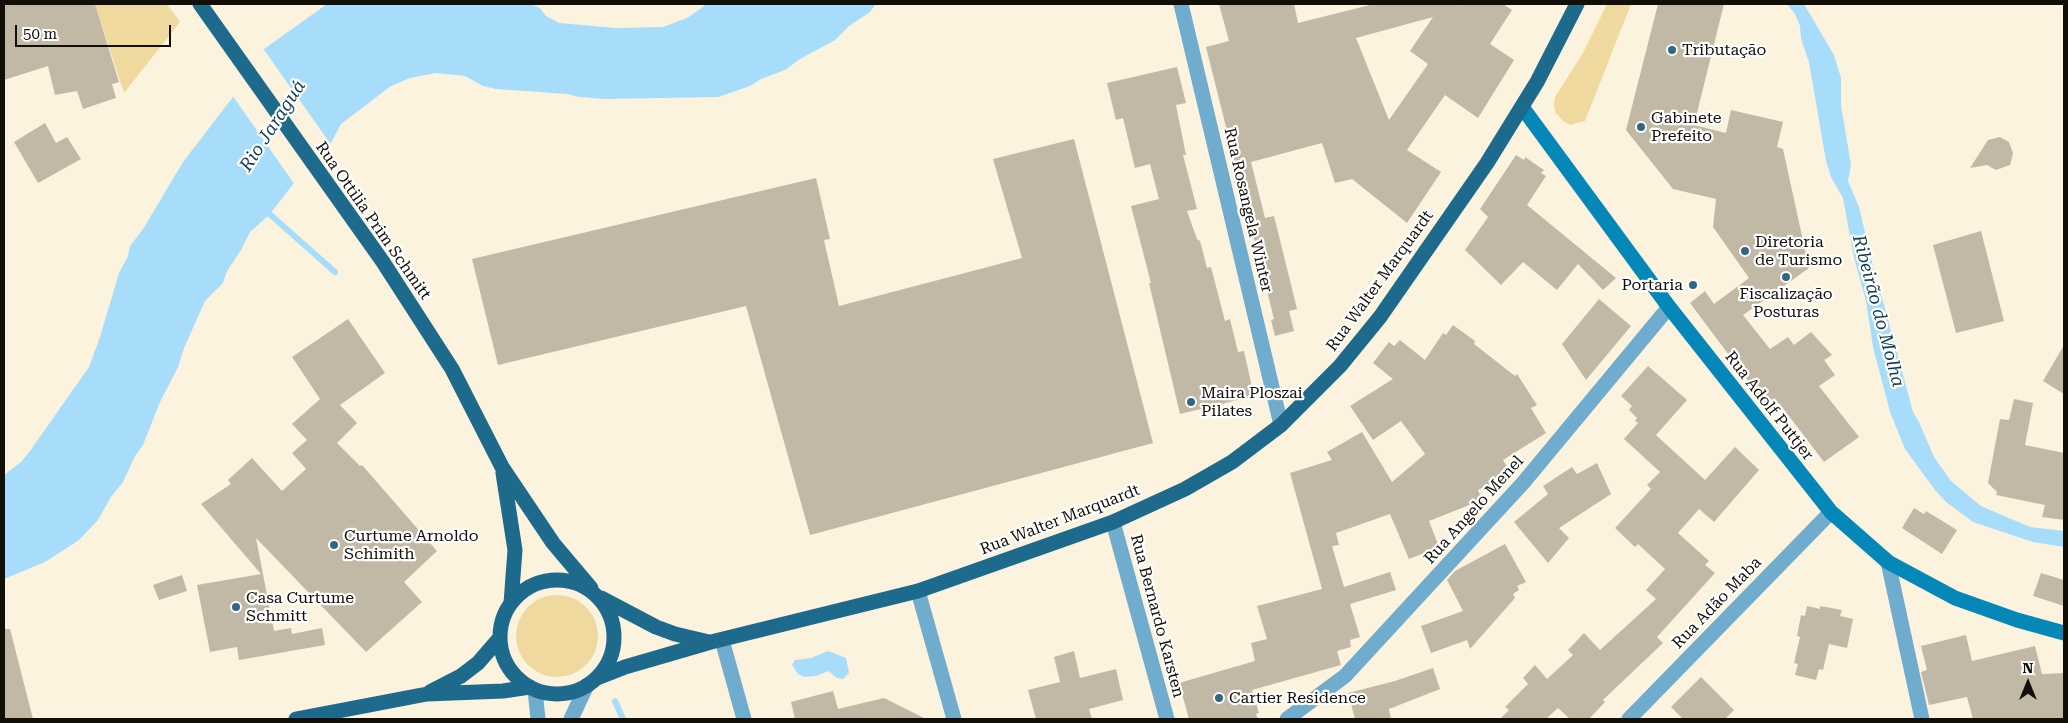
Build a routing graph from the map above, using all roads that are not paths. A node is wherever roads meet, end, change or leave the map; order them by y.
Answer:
1 (1180, 4) edge
2 (1577, 4) edge
3 (201, 5) edge
4 (1522, 107) junction
5 (1669, 307) junction
6 (1281, 425) junction
7 (502, 467) junction
8 (1831, 512) junction
9 (1113, 522) junction
10 (1888, 562) junction
11 (918, 591) junction
12 (596, 593) junction
13 (511, 603) junction
14 (2064, 633) edge
15 (498, 640) junction
16 (717, 641) junction
17 (592, 682) junction
18 (533, 689) junction
19 (427, 694) junction
20 (296, 719) edge
21 (538, 719) edge
22 (571, 719) edge
23 (744, 719) edge
24 (954, 719) edge
25 (1167, 719) edge
26 (1288, 719) edge
27 (1629, 719) edge
28 (1922, 719) edge

1 - 6 street, Rua Rosangela Winter
2 - 4 main road, Rua Walter Marquardt
3 - 7 main road, Rua Ottilia Prim Schmitt
4 - 5 street, Rua Adolf Puttjer
4 - 6 main road, Rua Walter Marquardt
5 - 8 street, Rua Adolf Puttjer
5 - 26 street, Rua Angelo Menel
6 - 9 main road, Rua Walter Marquardt
7 - 12 main road, Rua Ottilia Prim Schmitt
7 - 13 main road, Rua Ottilia Prim Schmitt
8 - 10 street, Rua Adolf Puttjer
8 - 27 street, Rua Adão Maba
9 - 11 main road, Rua Walter Marquardt
9 - 25 street, Rua Bernardo Karsten
10 - 14 street, Rua Adolf Puttjer
10 - 28 street
11 - 16 main road, Rua Walter Marquardt
11 - 24 street
12 - 13 main road
12 - 16 main road, Rua Walter Marquardt
12 - 17 main road
13 - 15 main road
15 - 18 main road
15 - 19 main road
16 - 17 main road, Rua Walter Marquardt
16 - 23 street
17 - 18 main road
17 - 22 street
18 - 19 main road
18 - 21 street
19 - 20 main road

